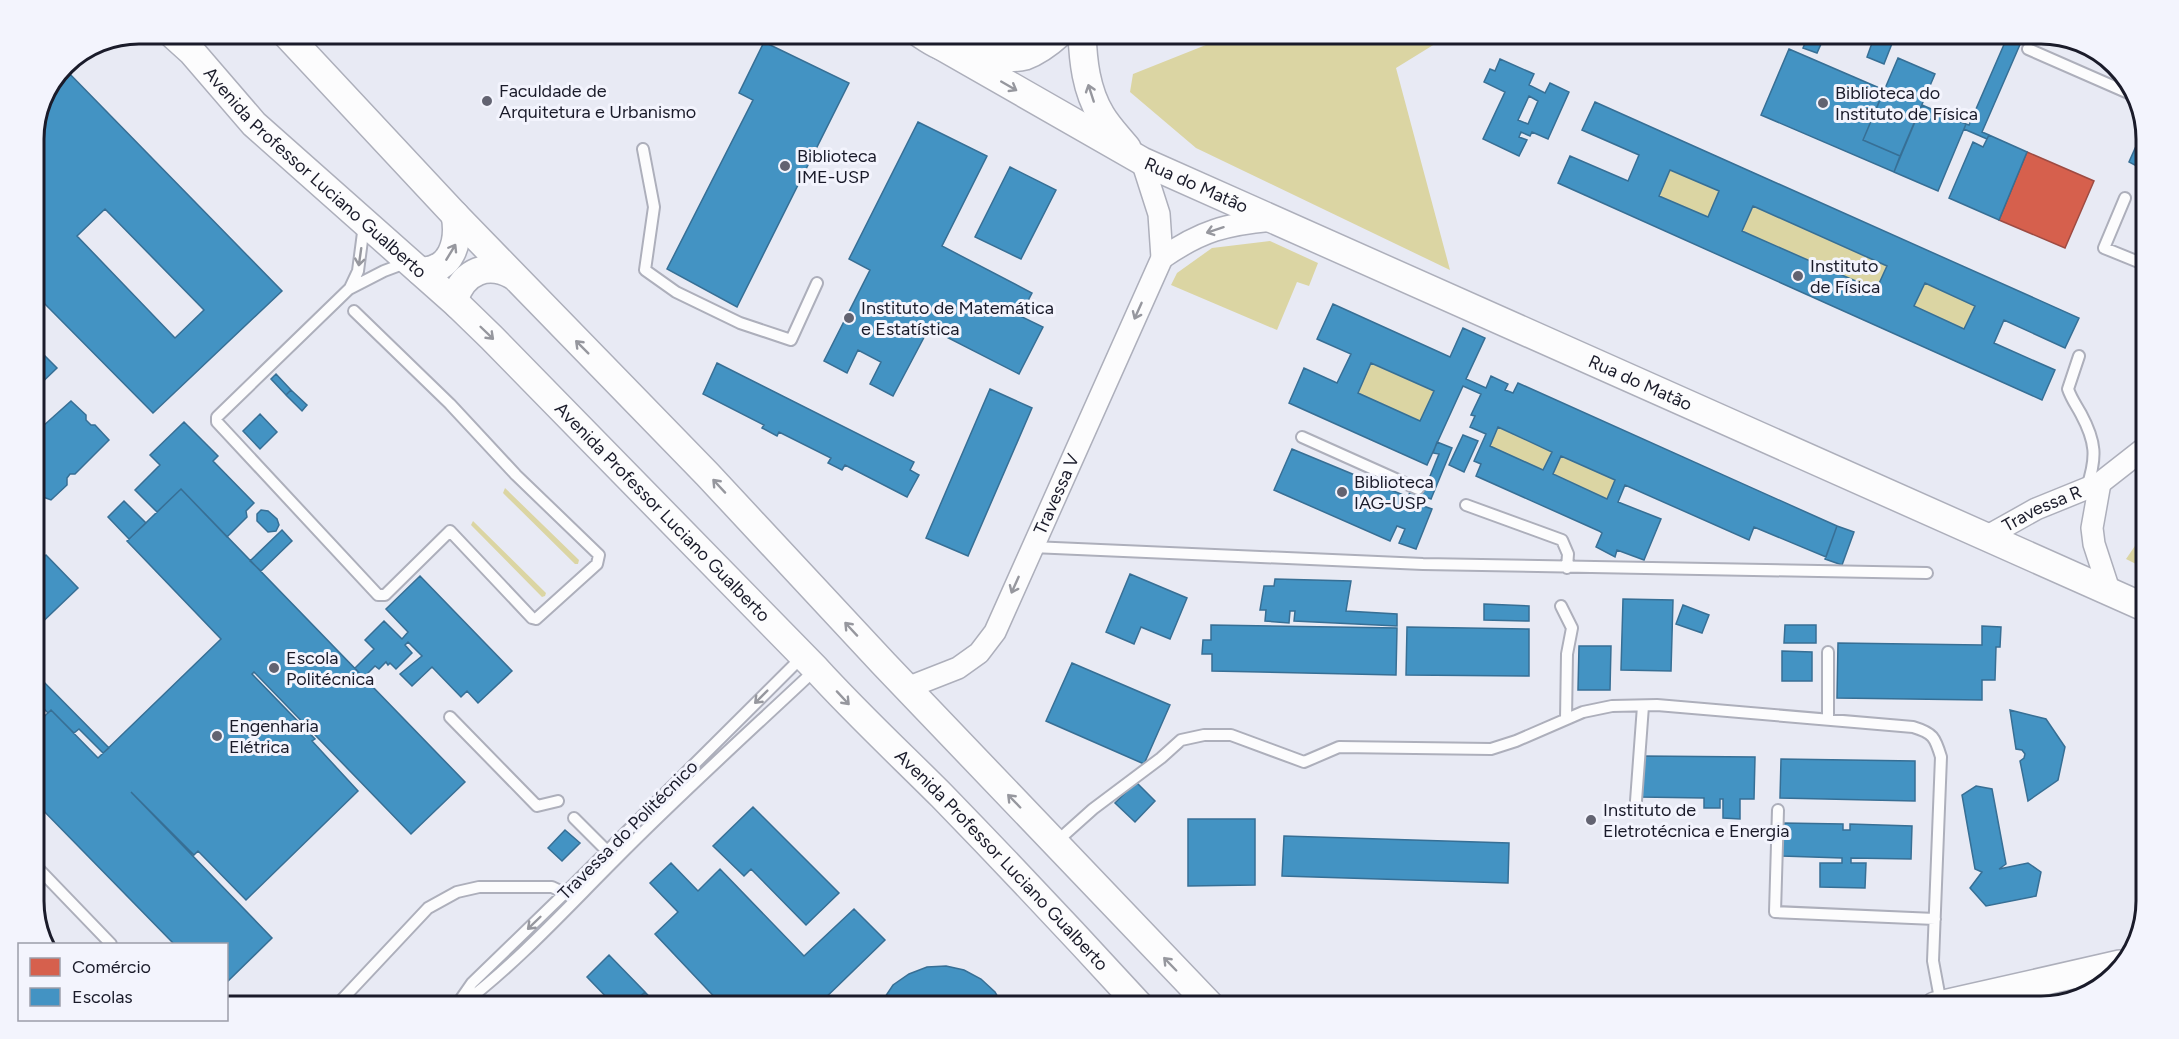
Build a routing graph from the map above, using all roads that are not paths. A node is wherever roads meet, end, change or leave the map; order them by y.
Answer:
1 (183, 44) edge
2 (295, 44) edge
3 (937, 44) edge
4 (944, 44) edge
5 (1047, 44) edge
6 (1082, 44) edge
7 (2028, 49) dead end
8 (2122, 90) edge
9 (643, 149) dead end
10 (1138, 160) junction
11 (2124, 198) dead end
12 (455, 215) junction
13 (1273, 220) junction
14 (364, 223) junction
15 (1162, 258) junction
16 (2135, 261) edge
17 (414, 267) junction
18 (512, 275) junction
19 (818, 283) dead end
20 (350, 289) junction
21 (459, 305) junction
22 (354, 311) dead end
23 (2079, 356) dead end
24 (1302, 437) dead end
25 (2135, 455) edge
26 (2093, 485) junction
27 (1418, 489) dead end
28 (1466, 505) dead end
29 (1986, 537) junction
30 (1032, 547) junction
31 (1567, 568) junction
32 (1927, 573) dead end
33 (2110, 593) junction
34 (2136, 604) edge
35 (1561, 606) dead end
36 (1828, 652) dead end
37 (810, 662) junction
38 (907, 688) junction
39 (1643, 706) junction
40 (450, 717) dead end
41 (1566, 719) junction
42 (1828, 719) junction
43 (558, 801) dead end
44 (1636, 801) dead end
45 (1778, 810) dead end
46 (574, 818) dead end
47 (1055, 843) junction
48 (607, 851) junction
49 (615, 860) junction
50 (44, 879) edge
51 (566, 892) junction
52 (575, 902) junction
53 (1935, 919) junction
54 (109, 943) edge
55 (2108, 967) edge
56 (345, 996) edge
57 (464, 996) edge
58 (472, 996) edge
59 (1131, 996) edge
60 (1201, 996) edge
61 (1937, 996) edge
62 (1978, 996) edge

1 - 14 street, Avenida Professor Luciano Gualberto
2 - 12 street
3 -> 10 street, Rua do Matão
4 - 5 street
10 -> 6 street, Rua do Matão
7 - 8 lane
9 - 19 lane
10 - 13 street, Rua do Matão
10 - 15 street, Travessa V
11 - 16 lane
17 -> 12 street
12 - 18 street
13 -> 15 street
13 - 29 street, Rua do Matão
14 - 17 street, Avenida Professor Luciano Gualberto
14 -> 20 lane
15 -> 30 street, Travessa V
17 - 20 lane
17 - 21 street, Avenida Professor Luciano Gualberto
18 - 21 street
38 -> 18 street
20 - 22 lane
21 -> 37 street, Avenida Professor Luciano Gualberto
23 - 26 lane
24 - 27 lane
25 - 26 street, Travessa R
26 - 29 street, Travessa R
26 - 33 street, Travessa R
28 - 31 lane
29 - 33 street, Rua do Matão
30 - 31 lane
30 -> 38 street, Travessa V
31 - 32 lane
33 - 34 street, Rua do Matão
35 - 41 lane
36 - 42 lane
37 -> 48 lane, Travessa do Politécnico
37 - 49 lane, Travessa do Politécnico
37 -> 59 street, Avenida Professor Luciano Gualberto
47 -> 38 street
39 - 41 lane
39 - 42 lane
39 - 44 lane
40 - 43 lane
41 - 47 lane
42 - 53 lane
45 - 53 lane
46 - 48 lane
60 -> 47 street
48 - 49 lane
48 - 51 lane, Travessa do Politécnico
49 - 52 lane, Travessa do Politécnico
50 - 54 lane
51 - 52 lane
51 - 56 lane
51 -> 57 lane, Travessa do Politécnico
52 - 58 lane, Travessa do Politécnico
53 - 61 lane
55 - 62 street

